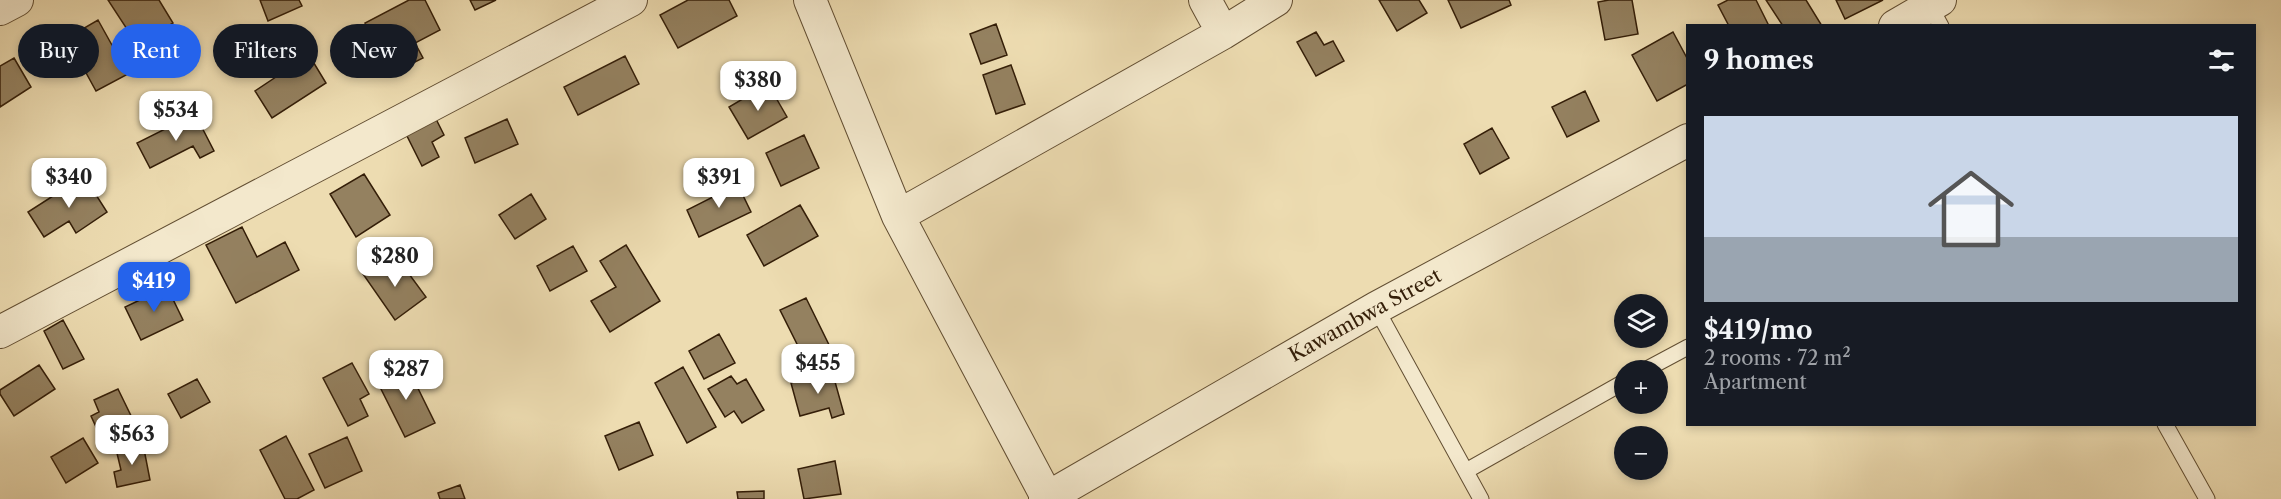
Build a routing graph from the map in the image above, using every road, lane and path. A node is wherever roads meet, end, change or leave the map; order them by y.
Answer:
1 (16, 0) edge
2 (631, 0) edge
3 (810, 0) edge
4 (1205, 0) edge
5 (1276, 0) edge
6 (0, 9) edge
7 (1937, 10) edge
8 (1900, 24) edge
9 (1224, 33) junction
10 (1686, 141) edge
11 (898, 216) junction
12 (1376, 308) junction
13 (0, 332) edge
14 (1686, 348) edge
15 (1664, 360) edge
16 (1614, 388) edge
17 (2166, 426) edge
18 (1466, 471) junction
19 (1047, 499) edge
20 (1481, 499) edge
21 (2207, 499) edge

1 - 6 street
2 - 13 street
3 - 11 street
4 - 9 street
5 - 9 street
7 - 8 street
9 - 11 street
10 - 12 street, Kawambwa Street
11 - 19 street
12 - 18 lane
12 - 19 street, Kawambwa Street
14 - 15 lane
16 - 18 lane
17 - 21 lane
18 - 20 lane

